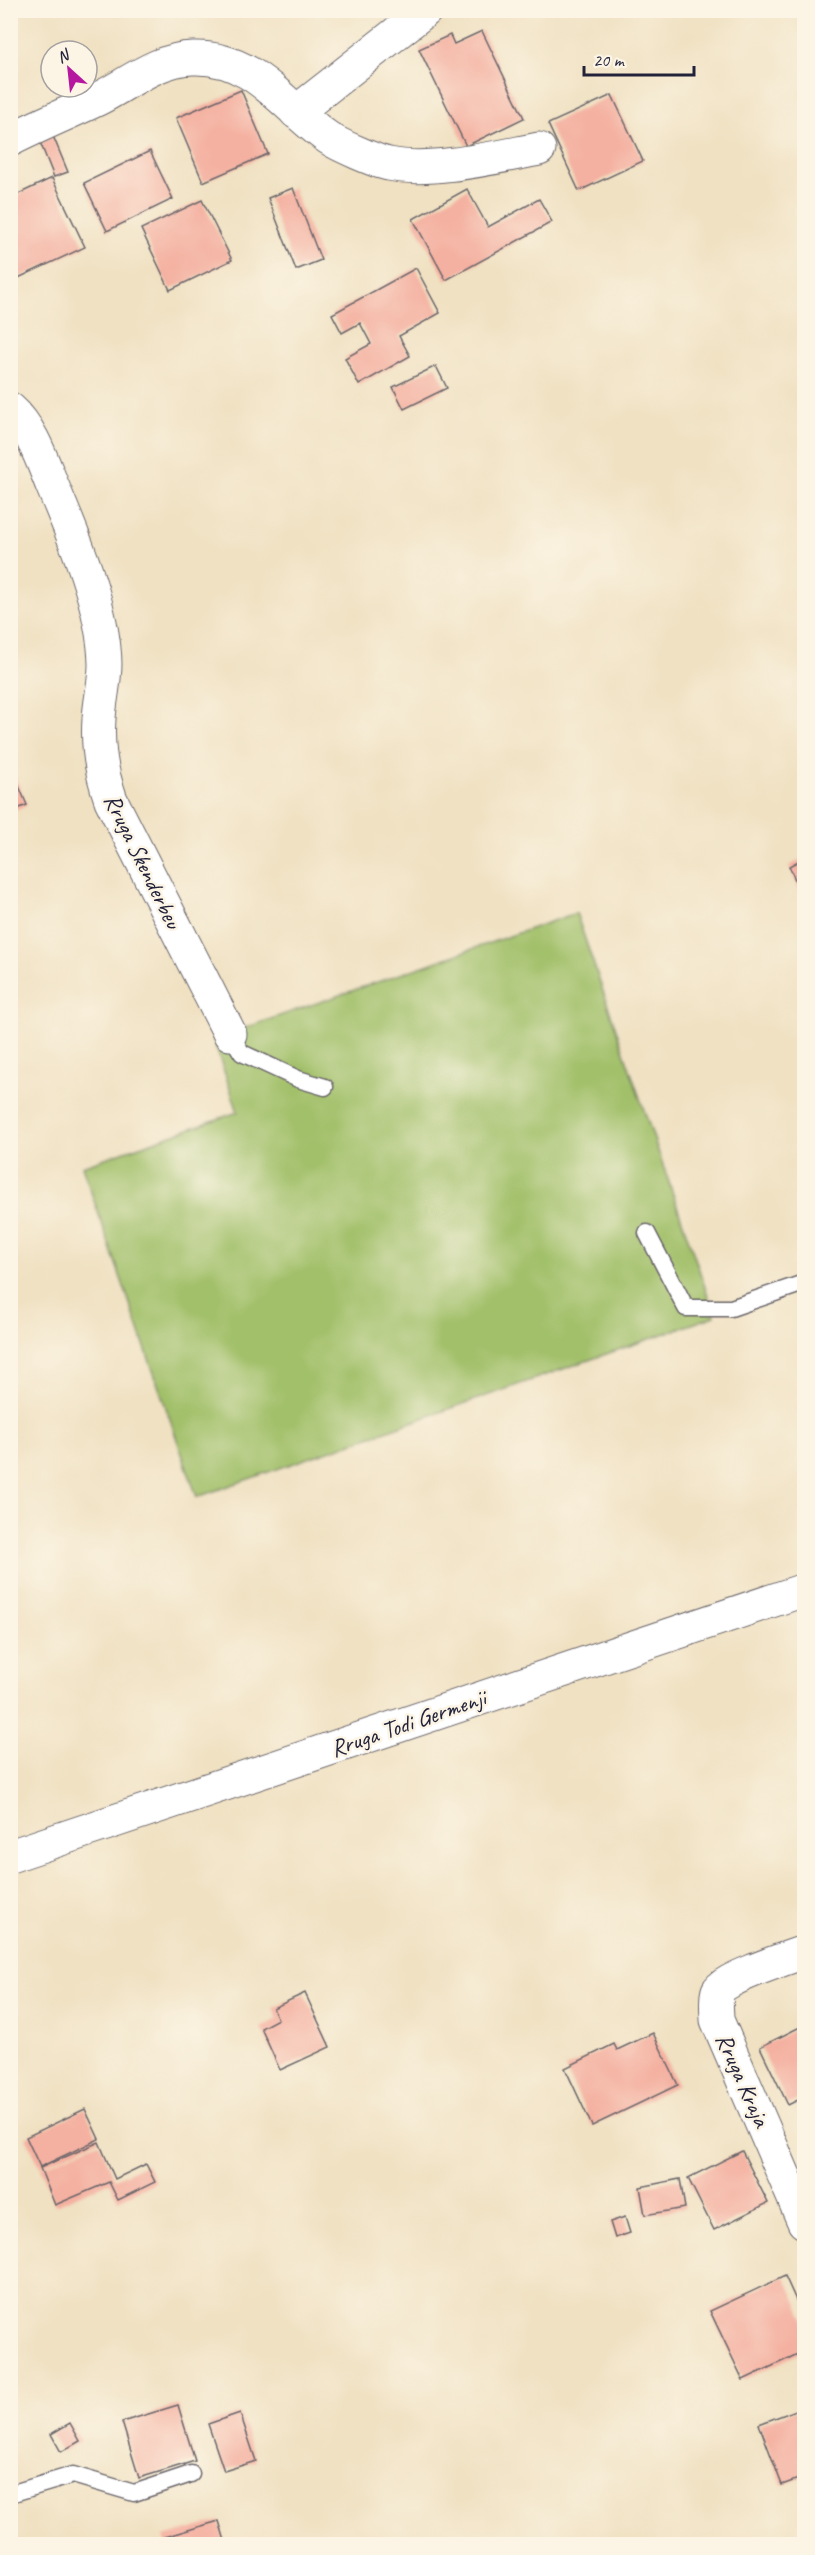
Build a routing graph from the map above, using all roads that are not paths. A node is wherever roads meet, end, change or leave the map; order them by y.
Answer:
1 (426, 10) edge
2 (296, 112) junction
3 (10, 140) edge
4 (539, 149) dead end
5 (10, 409) edge
6 (230, 1034) joint
7 (325, 1087) dead end
8 (647, 1233) dead end
9 (804, 1282) edge
10 (804, 1590) edge
11 (10, 1856) edge
12 (804, 1952) edge
13 (804, 2222) edge
14 (191, 2474) dead end
15 (10, 2494) edge

1 - 2 street
2 - 3 street
2 - 4 street
5 - 6 street, Rruga Skenderbeu
6 - 7 lane
8 - 9 lane
10 - 11 street, Rruga Todi Germenji
12 - 13 street, Rruga Kraja
14 - 15 lane

